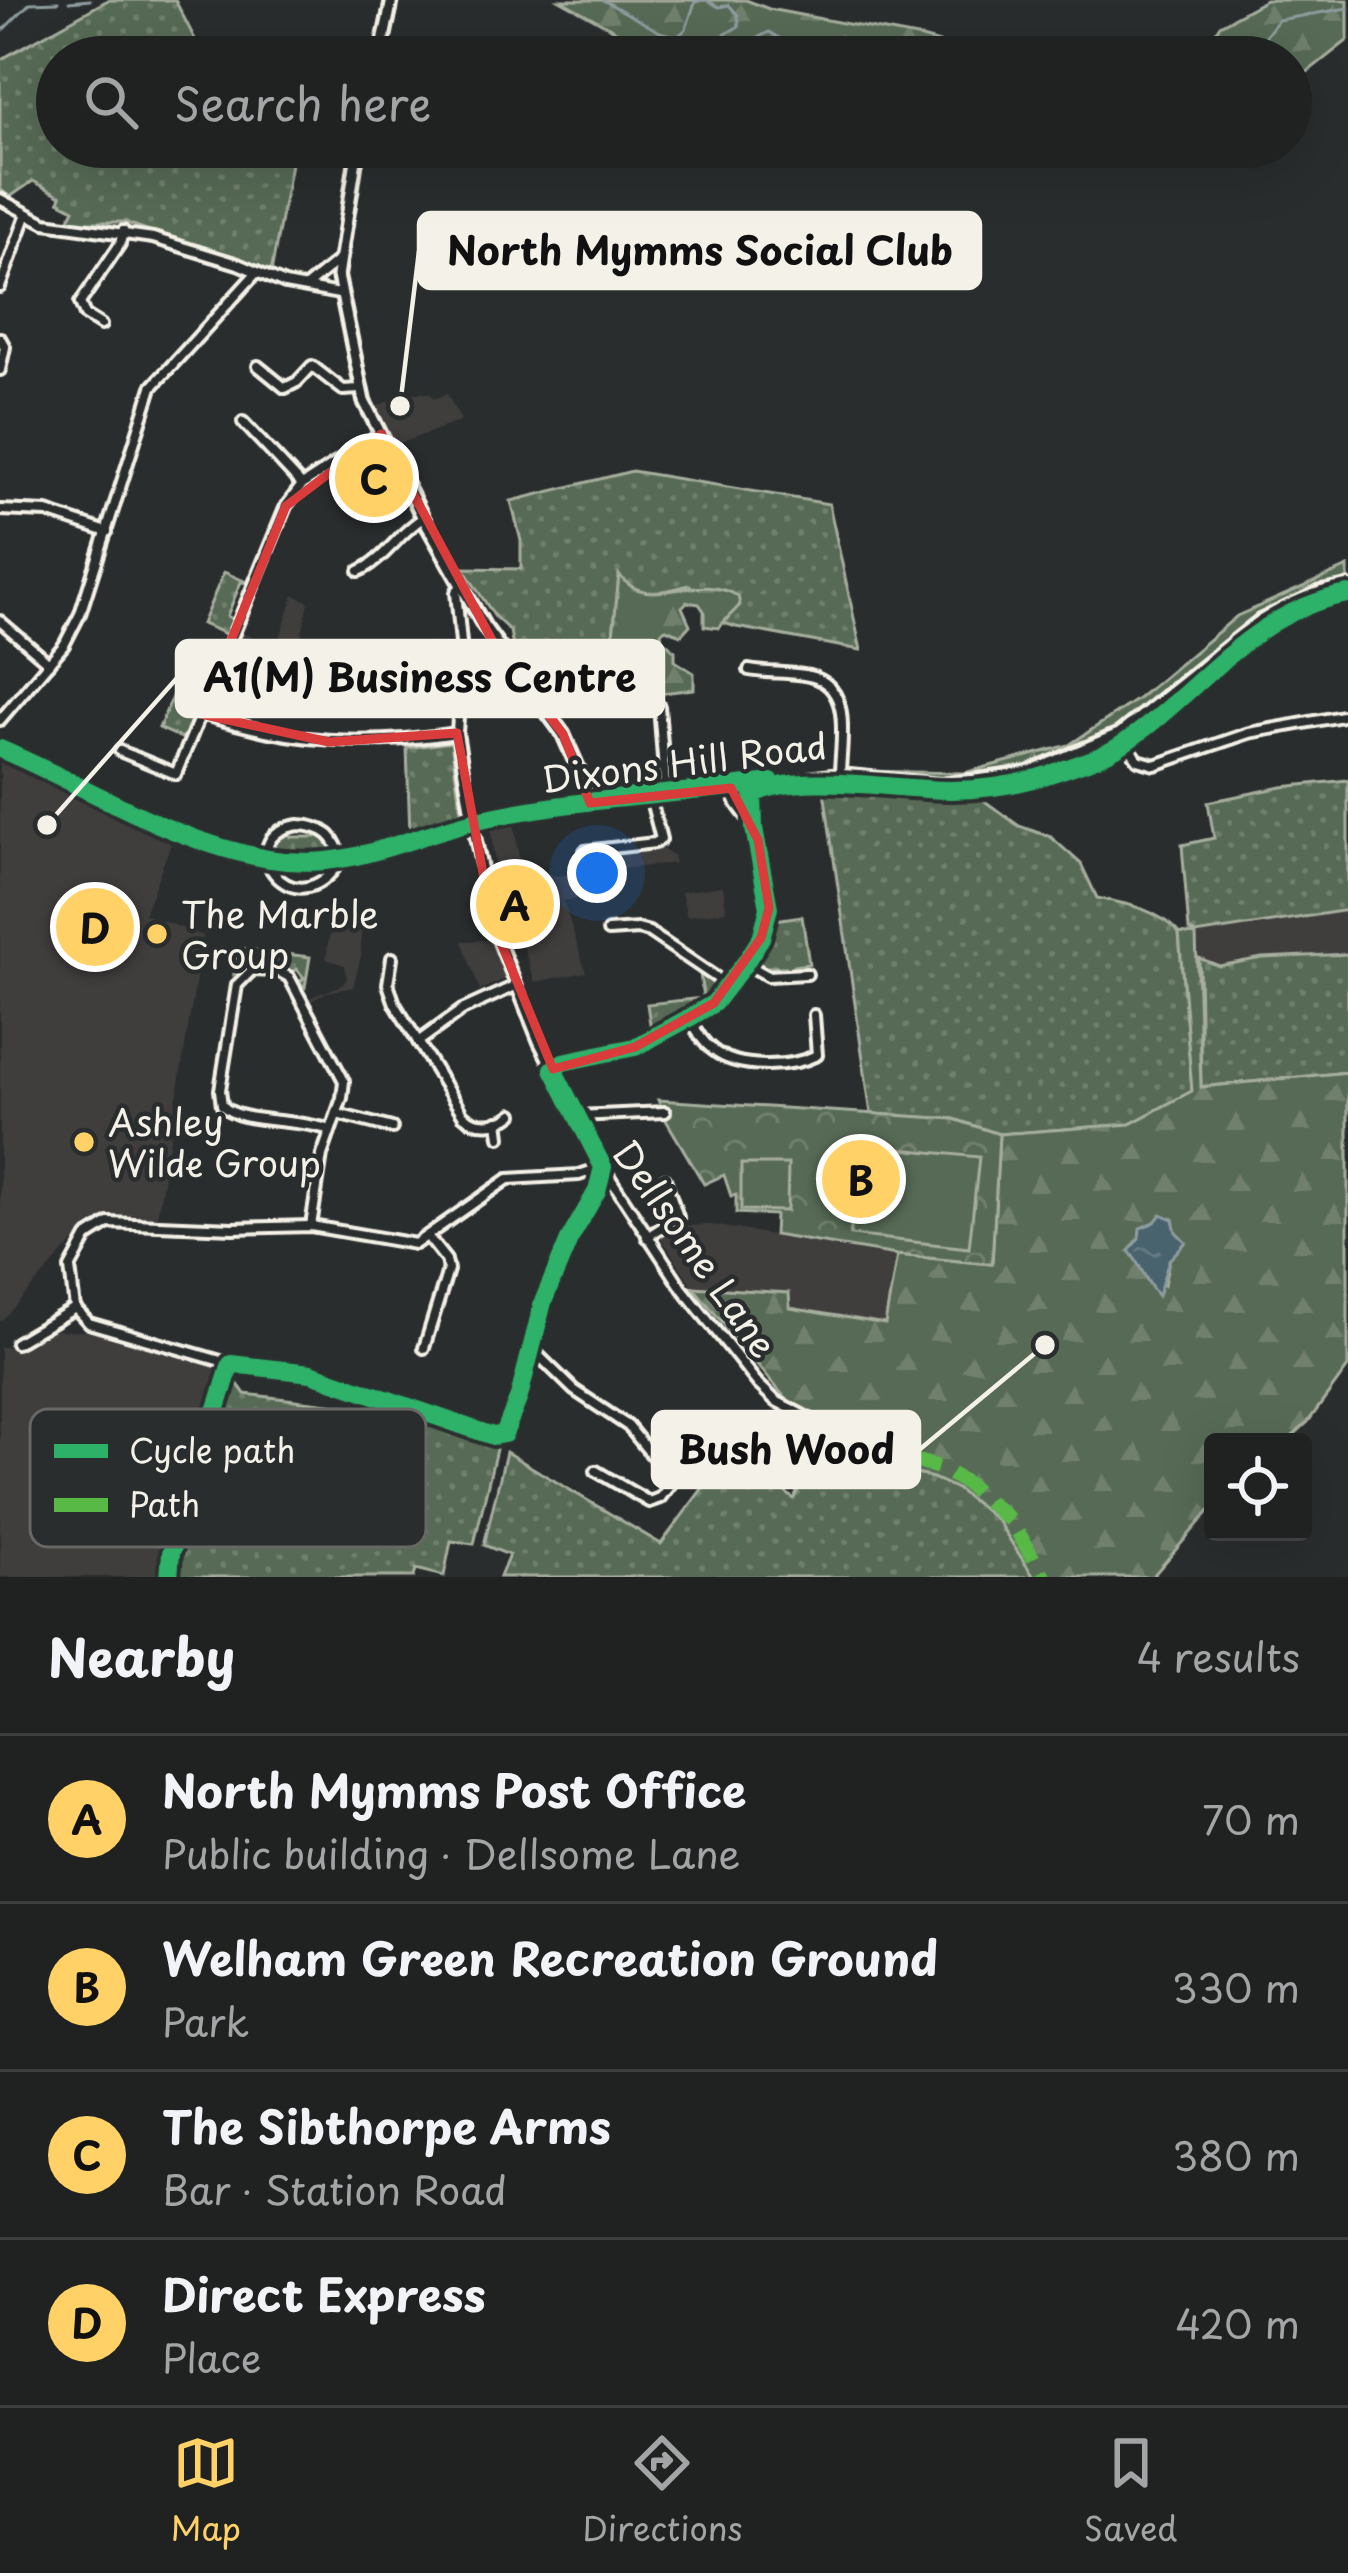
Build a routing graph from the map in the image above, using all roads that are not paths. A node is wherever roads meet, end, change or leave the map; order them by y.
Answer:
1 (392, 0) edge
2 (384, 36) edge
3 (355, 168) edge
4 (0, 199) edge
5 (26, 216) junction
6 (124, 231) junction
7 (340, 259) junction
8 (256, 272) junction
9 (0, 287) edge
10 (306, 287) junction
11 (339, 294) junction
12 (101, 325) dead end
13 (0, 338) edge
14 (258, 366) dead end
15 (0, 370) edge
16 (360, 388) junction
17 (244, 422) dead end
18 (381, 434) junction
19 (302, 485) junction
20 (0, 510) edge
21 (423, 518) junction
22 (107, 532) junction
23 (359, 571) dead end
24 (461, 586) junction
25 (1348, 587) edge
26 (0, 621) edge
27 (356, 649) dead end
28 (463, 653) junction
29 (49, 664) junction
30 (749, 670) dead end
31 (659, 706) dead end
32 (201, 714) junction
33 (1348, 715) edge
34 (0, 720) edge
35 (457, 733) junction
36 (1119, 734) junction
37 (0, 748) edge
38 (120, 752) dead end
39 (840, 775) junction
40 (731, 788) junction
41 (666, 796) junction
42 (650, 797) junction
43 (587, 801) junction
44 (472, 823) junction
45 (585, 851) dead end
46 (266, 858) junction
47 (340, 860) junction
48 (608, 931) dead end
49 (392, 958) dead end
50 (745, 963) junction
51 (807, 974) dead end
52 (515, 986) junction
53 (728, 986) junction
54 (814, 1015) dead end
55 (689, 1018) junction
56 (418, 1042) junction
57 (553, 1069) junction
58 (664, 1112) dead end
59 (337, 1114) junction
60 (513, 1114) dead end
61 (577, 1116) junction
62 (498, 1121) junction
63 (392, 1128) dead end
64 (329, 1130) junction
65 (500, 1137) dead end
66 (603, 1167) junction
67 (665, 1179) dead end
68 (684, 1184) dead end
69 (670, 1190) junction
70 (310, 1226) junction
71 (427, 1236) junction
72 (647, 1237) junction
73 (75, 1308) junction
74 (16, 1343) dead end
75 (424, 1348) dead end
76 (532, 1349) junction
77 (420, 1409) edge
78 (426, 1411) edge
79 (824, 1426) dead end
80 (596, 1471) dead end

1 - 2 street
3 - 7 street
4 - 5 street
5 - 6 street
5 - 9 street
6 - 8 street
6 - 12 street
7 - 10 street
7 - 11 street
8 - 10 street
8 - 22 street
10 - 11 street
11 - 16 street
13 - 15 street
14 - 16 street
16 - 18 street
17 - 19 street
18 - 19 street
18 - 21 street
19 - 32 street
20 - 22 street
21 - 23 street
21 - 24 street
22 - 29 street
24 - 28 street, Dellsome Lane
24 - 43 street
25 - 36 street, Dixons Hill Road
26 - 29 street
27 - 28 street
28 - 35 street, Dellsome Lane
29 - 34 street
30 - 39 street
31 - 41 street
32 - 35 street
32 - 38 street
33 - 36 street
35 - 44 street, Dellsome Lane
36 - 39 street, Dixons Hill Road
37 - 46 street, Dixons Hill Road
39 - 40 street, Dixons Hill Road
40 - 41 street, Dixons Hill Road
40 - 50 street
41 - 42 street, Dixons Hill Road
42 - 43 street, Dixons Hill Road
42 - 45 street
43 - 44 street, Dixons Hill Road
44 - 47 street, Dixons Hill Road
44 - 52 street, Dellsome Lane
46 - 47 street, Dixons Hill Road
46 - 47 street
46 - 47 street
48 - 53 street
49 - 56 street
50 - 51 street
50 - 53 street
52 - 56 street
52 - 57 street, Dellsome Lane
53 - 55 street
54 - 55 street
55 - 57 street
56 - 62 street
57 - 61 street, Dellsome Lane
58 - 61 street
59 - 63 street
59 - 64 street
59 - 64 street
60 - 62 street
61 - 66 street, Dellsome Lane
62 - 65 street
64 - 70 street
66 - 71 street
66 - 72 street, Dellsome Lane
66 - 76 street
67 - 69 street
68 - 69 street
69 - 72 street
70 - 71 street
70 - 73 street
71 - 75 street
72 - 79 street, Dellsome Lane
73 - 74 street
73 - 77 street
76 - 78 street
76 - 80 street

